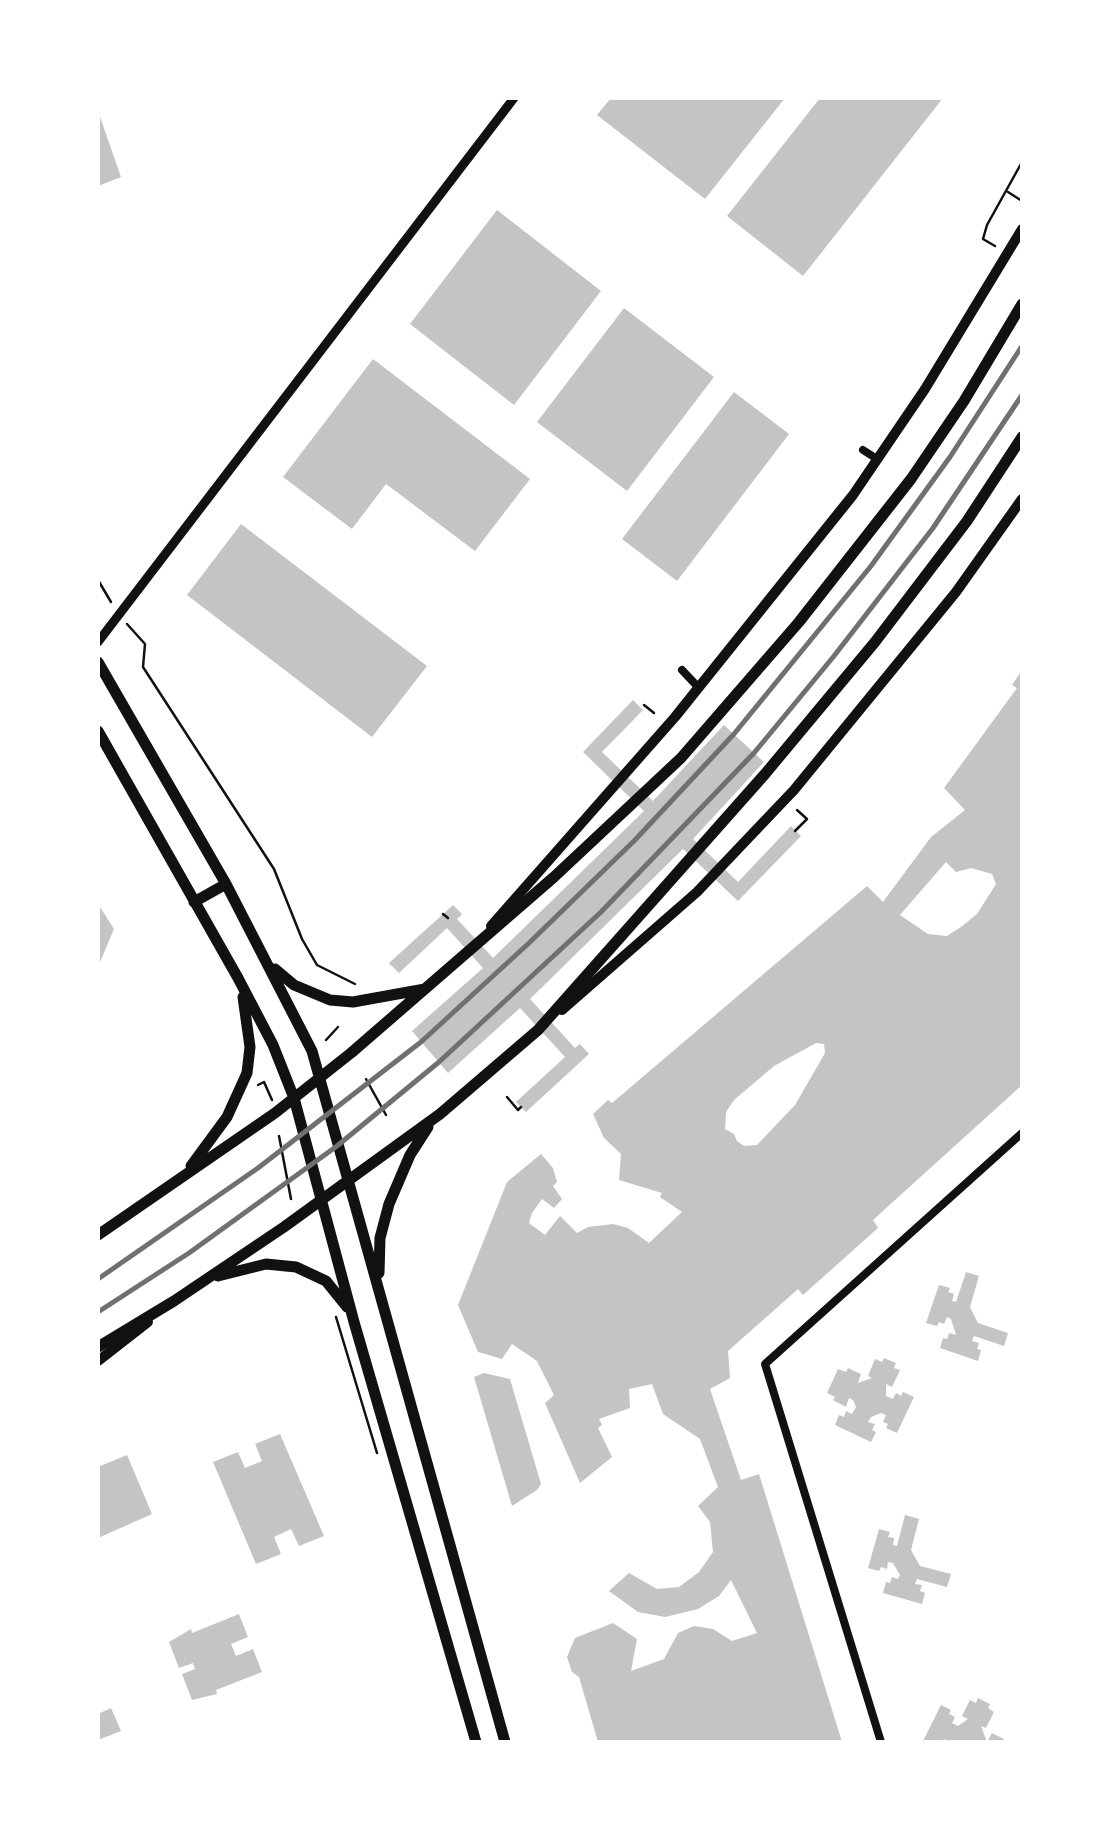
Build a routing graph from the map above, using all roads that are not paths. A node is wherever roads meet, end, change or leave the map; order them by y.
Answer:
1 (514, 98) edge
2 (1022, 229) edge
3 (1022, 304) edge
4 (1022, 437) edge
5 (863, 450) dead end
6 (877, 459) junction
7 (1022, 499) edge
8 (98, 642) edge
9 (98, 662) edge
10 (682, 670) dead end
11 (699, 688) junction
12 (98, 731) edge
13 (226, 884) junction
14 (194, 902) junction
15 (478, 940) junction
16 (265, 959) junction
17 (238, 978) junction
18 (425, 989) junction
19 (538, 1030) junction
20 (320, 1078) junction
21 (294, 1098) junction
22 (440, 1114) junction
23 (1022, 1133) edge
24 (179, 1180) junction
25 (349, 1180) junction
26 (322, 1199) junction
27 (98, 1235) edge
28 (205, 1281) junction
29 (380, 1292) junction
30 (174, 1301) junction
31 (354, 1322) junction
32 (98, 1346) edge
33 (98, 1362) edge
34 (476, 1742) edge
35 (505, 1742) edge
36 (882, 1742) edge

1 - 8 street
2 - 6 main road
3 - 15 main road
4 - 19 main road
5 - 6 street
6 - 11 main road
7 - 19 main road
9 - 13 main road
10 - 11 street
11 - 15 main road
12 - 14 main road
13 - 14 main road
13 - 16 main road
14 - 17 main road
15 - 18 main road
16 - 18 main road
16 - 20 main road
17 - 21 main road
17 - 24 main road
18 - 20 main road
19 - 22 main road
20 - 21 main road
20 - 25 main road
21 - 24 main road
21 - 26 main road
22 - 25 main road
22 - 29 main road
23 - 36 street
24 - 27 main road
25 - 26 main road
25 - 29 main road
26 - 28 main road
26 - 31 main road
28 - 30 main road
28 - 31 main road
29 - 35 main road
30 - 32 main road
30 - 33 main road
31 - 34 main road

